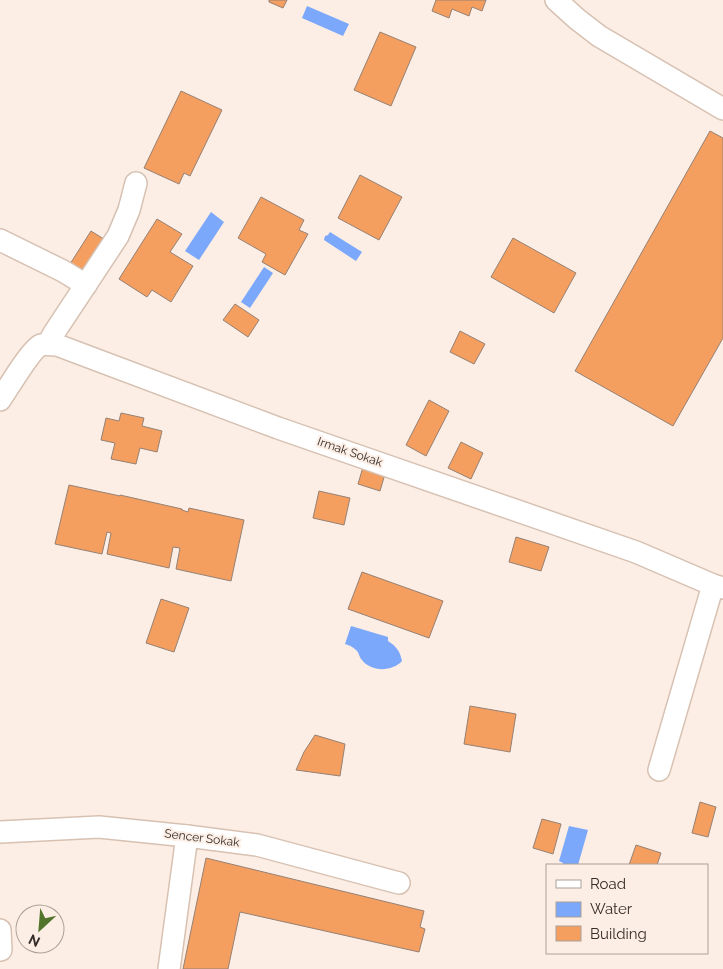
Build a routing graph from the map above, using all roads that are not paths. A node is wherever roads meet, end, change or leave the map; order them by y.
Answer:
1 (556, 0) edge
2 (723, 108) edge
3 (136, 183) dead end
4 (0, 240) edge
5 (86, 285) junction
6 (48, 344) junction
7 (0, 400) edge
8 (718, 587) edge
9 (658, 770) dead end
10 (0, 832) edge
11 (187, 836) junction
12 (398, 883) dead end
13 (169, 969) edge

1 - 2 street
3 - 5 street
4 - 5 street
5 - 6 street
6 - 7 street
6 - 8 street, Irmak Sokak
8 - 9 street
10 - 11 street, Sencer Sokak
11 - 12 street, Sencer Sokak
11 - 13 street

